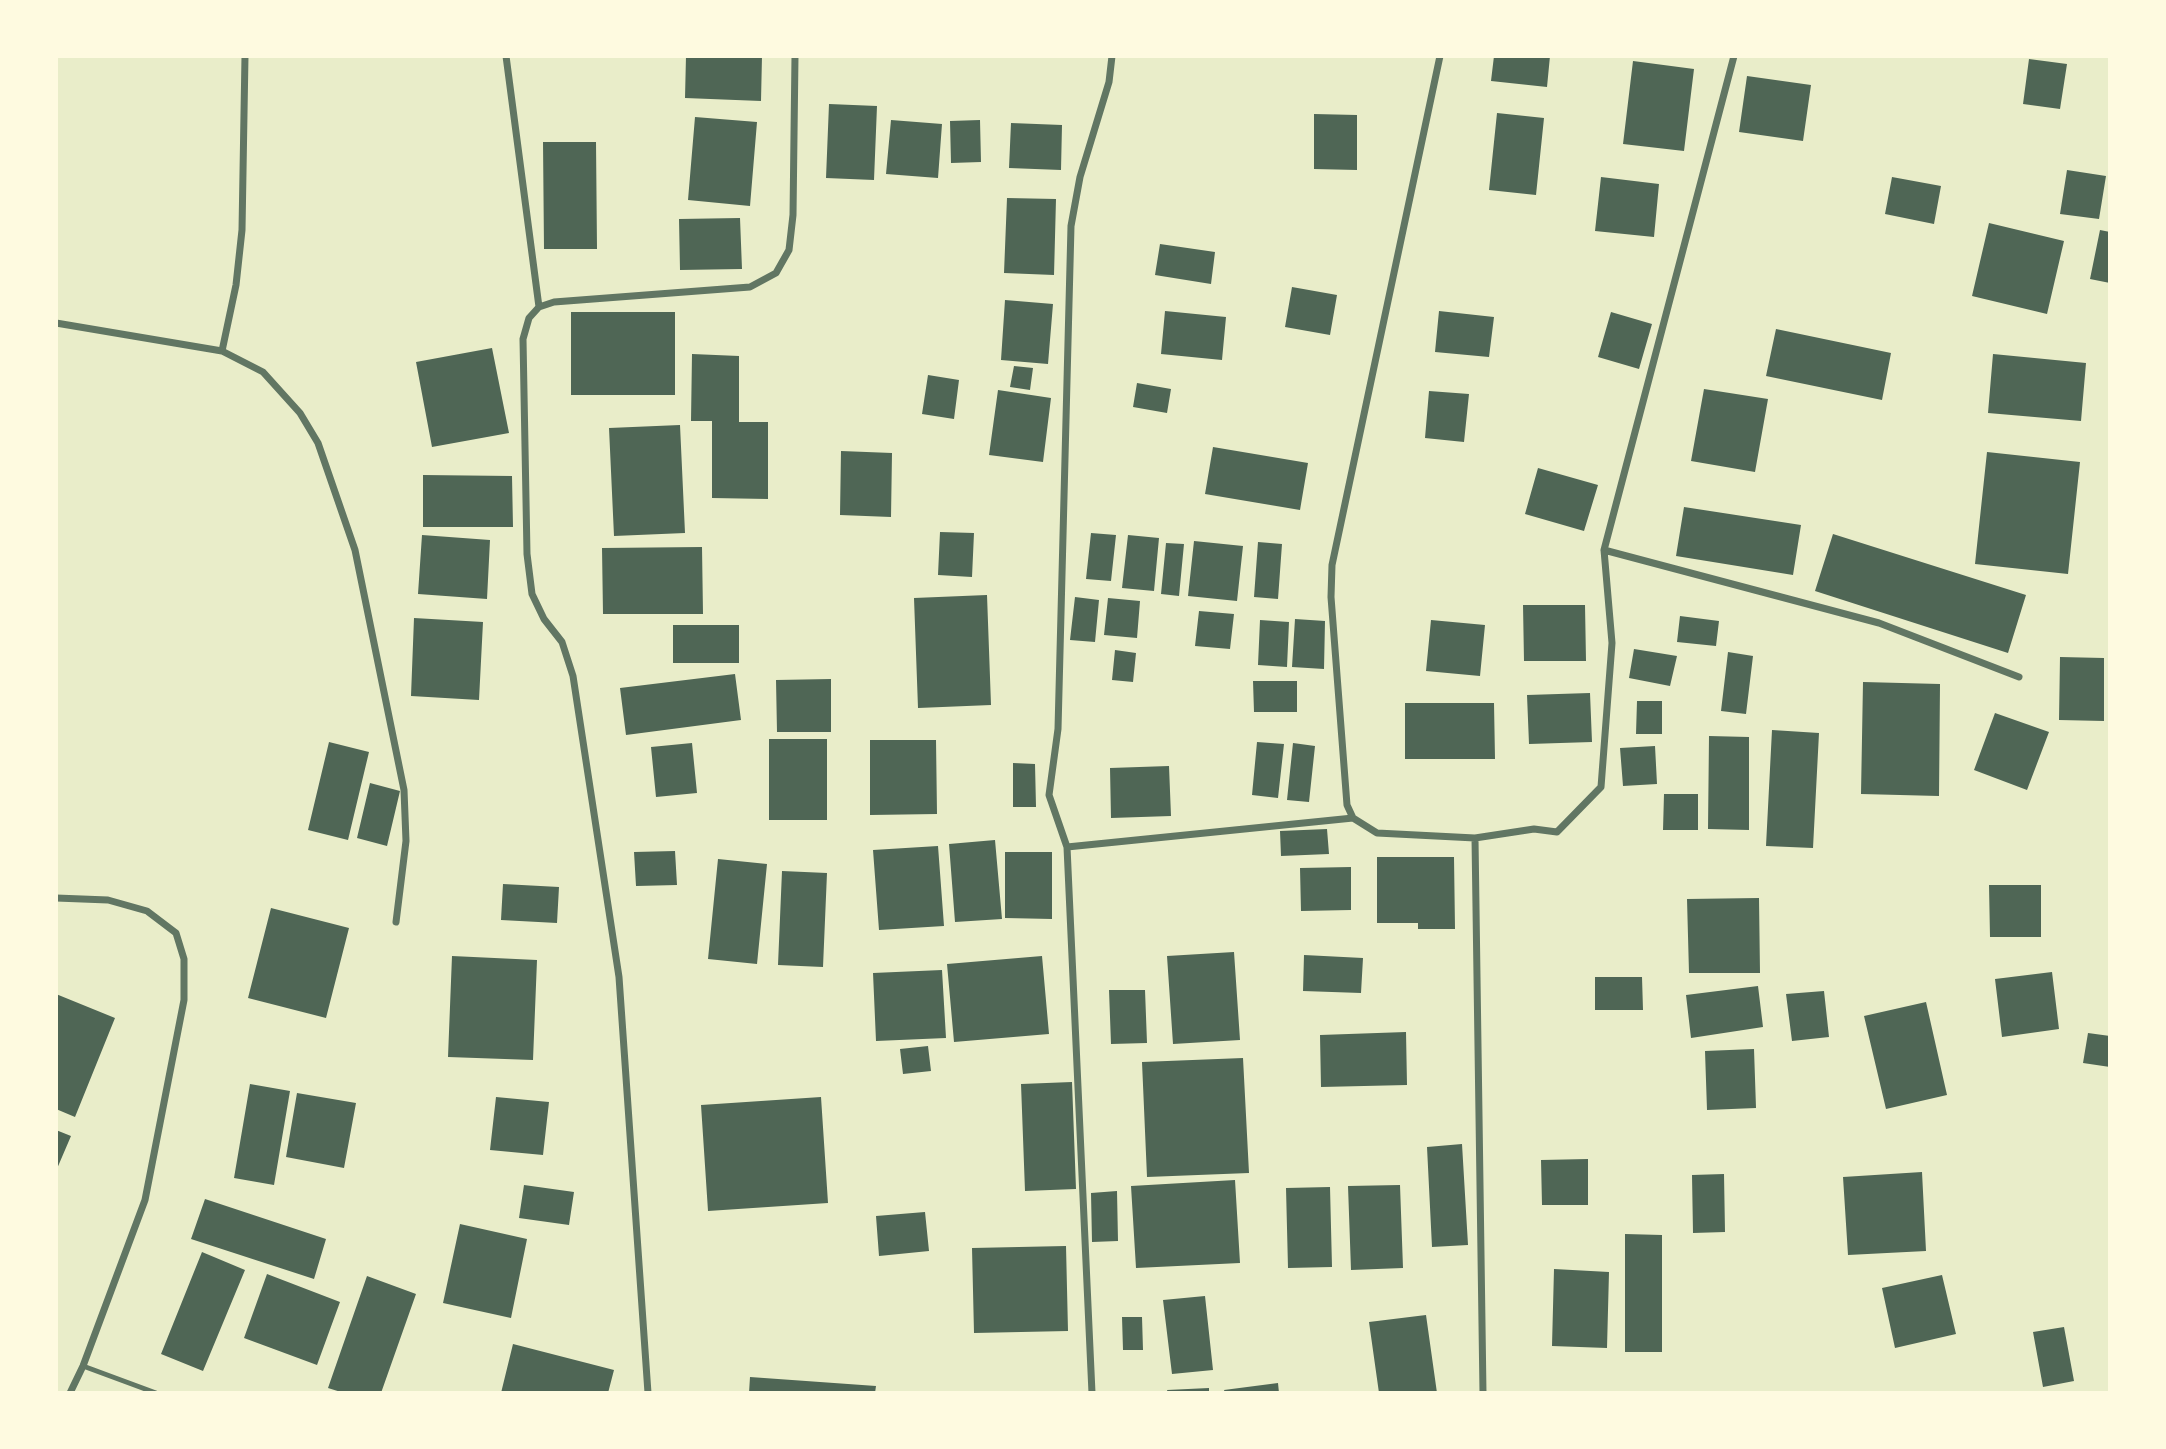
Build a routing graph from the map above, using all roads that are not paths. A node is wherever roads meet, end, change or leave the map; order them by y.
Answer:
1 (245, 56) edge
2 (506, 56) edge
3 (795, 56) edge
4 (1112, 56) edge
5 (1440, 56) edge
6 (1734, 56) edge
7 (539, 307) junction
8 (56, 323) edge
9 (222, 351) junction
10 (1604, 550) junction
11 (2019, 677) dead end
12 (1353, 818) junction
13 (1475, 838) junction
14 (1067, 847) junction
15 (56, 898) edge
16 (396, 922) dead end
17 (83, 1366) junction
18 (69, 1393) edge
19 (156, 1393) edge
20 (648, 1393) edge
21 (1092, 1393) edge
22 (1483, 1393) edge

1 - 9 street
2 - 7 street
3 - 7 street
4 - 14 street
5 - 12 street
6 - 10 street
7 - 20 street
8 - 9 street
9 - 16 street
10 - 11 street
10 - 13 street
12 - 13 street
12 - 14 street
13 - 22 street
14 - 21 street
15 - 17 street
17 - 18 street
17 - 19 lane

